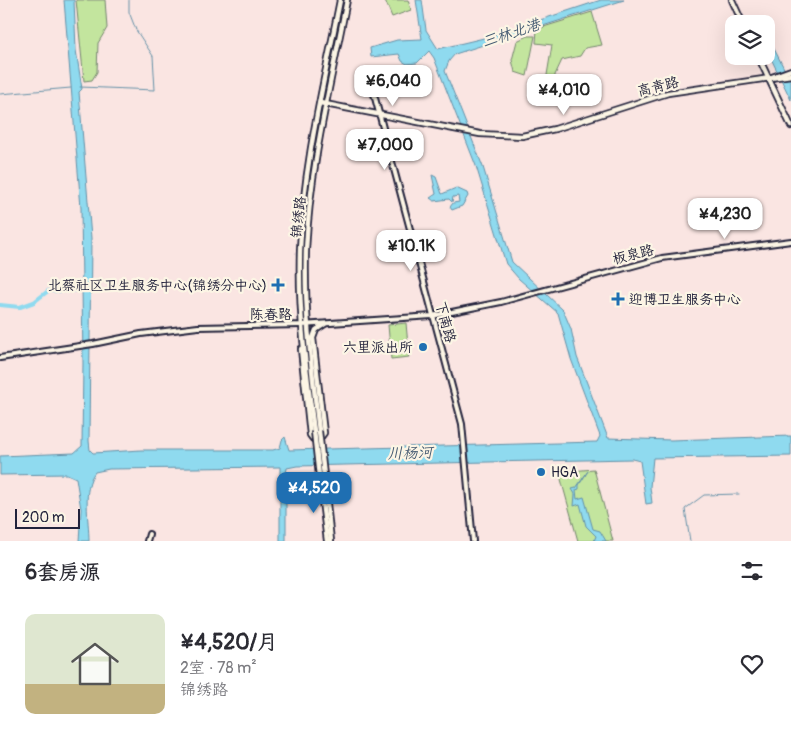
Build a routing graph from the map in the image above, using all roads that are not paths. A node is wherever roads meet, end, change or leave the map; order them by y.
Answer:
1 (340, 0) edge
2 (347, 0) edge
3 (732, 0) edge
4 (739, 15) edge
5 (762, 65) edge
6 (790, 73) edge
7 (768, 78) junction
8 (371, 83) dead end
9 (320, 103) junction
10 (327, 105) junction
11 (380, 115) junction
12 (791, 126) edge
13 (791, 241) edge
14 (542, 291) joint
15 (432, 316) junction
16 (324, 324) junction
17 (304, 325) junction
18 (303, 333) junction
19 (0, 358) edge
20 (316, 431) junction
21 (322, 485) junction
22 (327, 541) edge
23 (331, 541) edge
24 (473, 541) edge

1 - 9 main road, 锦绣路
2 - 10 main road, 锦绣路
3 - 4 main road
5 - 7 main road
6 - 7 main road, 高青路
7 - 11 main road, 高青路
7 - 12 main road
8 - 11 street, 下南路
9 - 10 main road, 高青路
9 - 17 main road, 锦绣路
10 - 11 main road, 高青路
10 - 17 main road, 锦绣路
11 - 15 street, 下南路
13 - 14 street, 板泉路
14 - 15 street, 陈春路
15 - 16 street, 陈春路
15 - 24 street, 下南路
16 - 17 street, 陈春路
16 - 18 main road, 锦绣路
17 - 18 main road, 锦绣路
17 - 19 street, 陈春路
17 - 20 main road, 锦绣路
18 - 20 main road, 锦绣路
20 - 21 main road, 锦绣路, bridge
21 - 22 main road, 锦绣路
21 - 23 main road, 锦绣路

